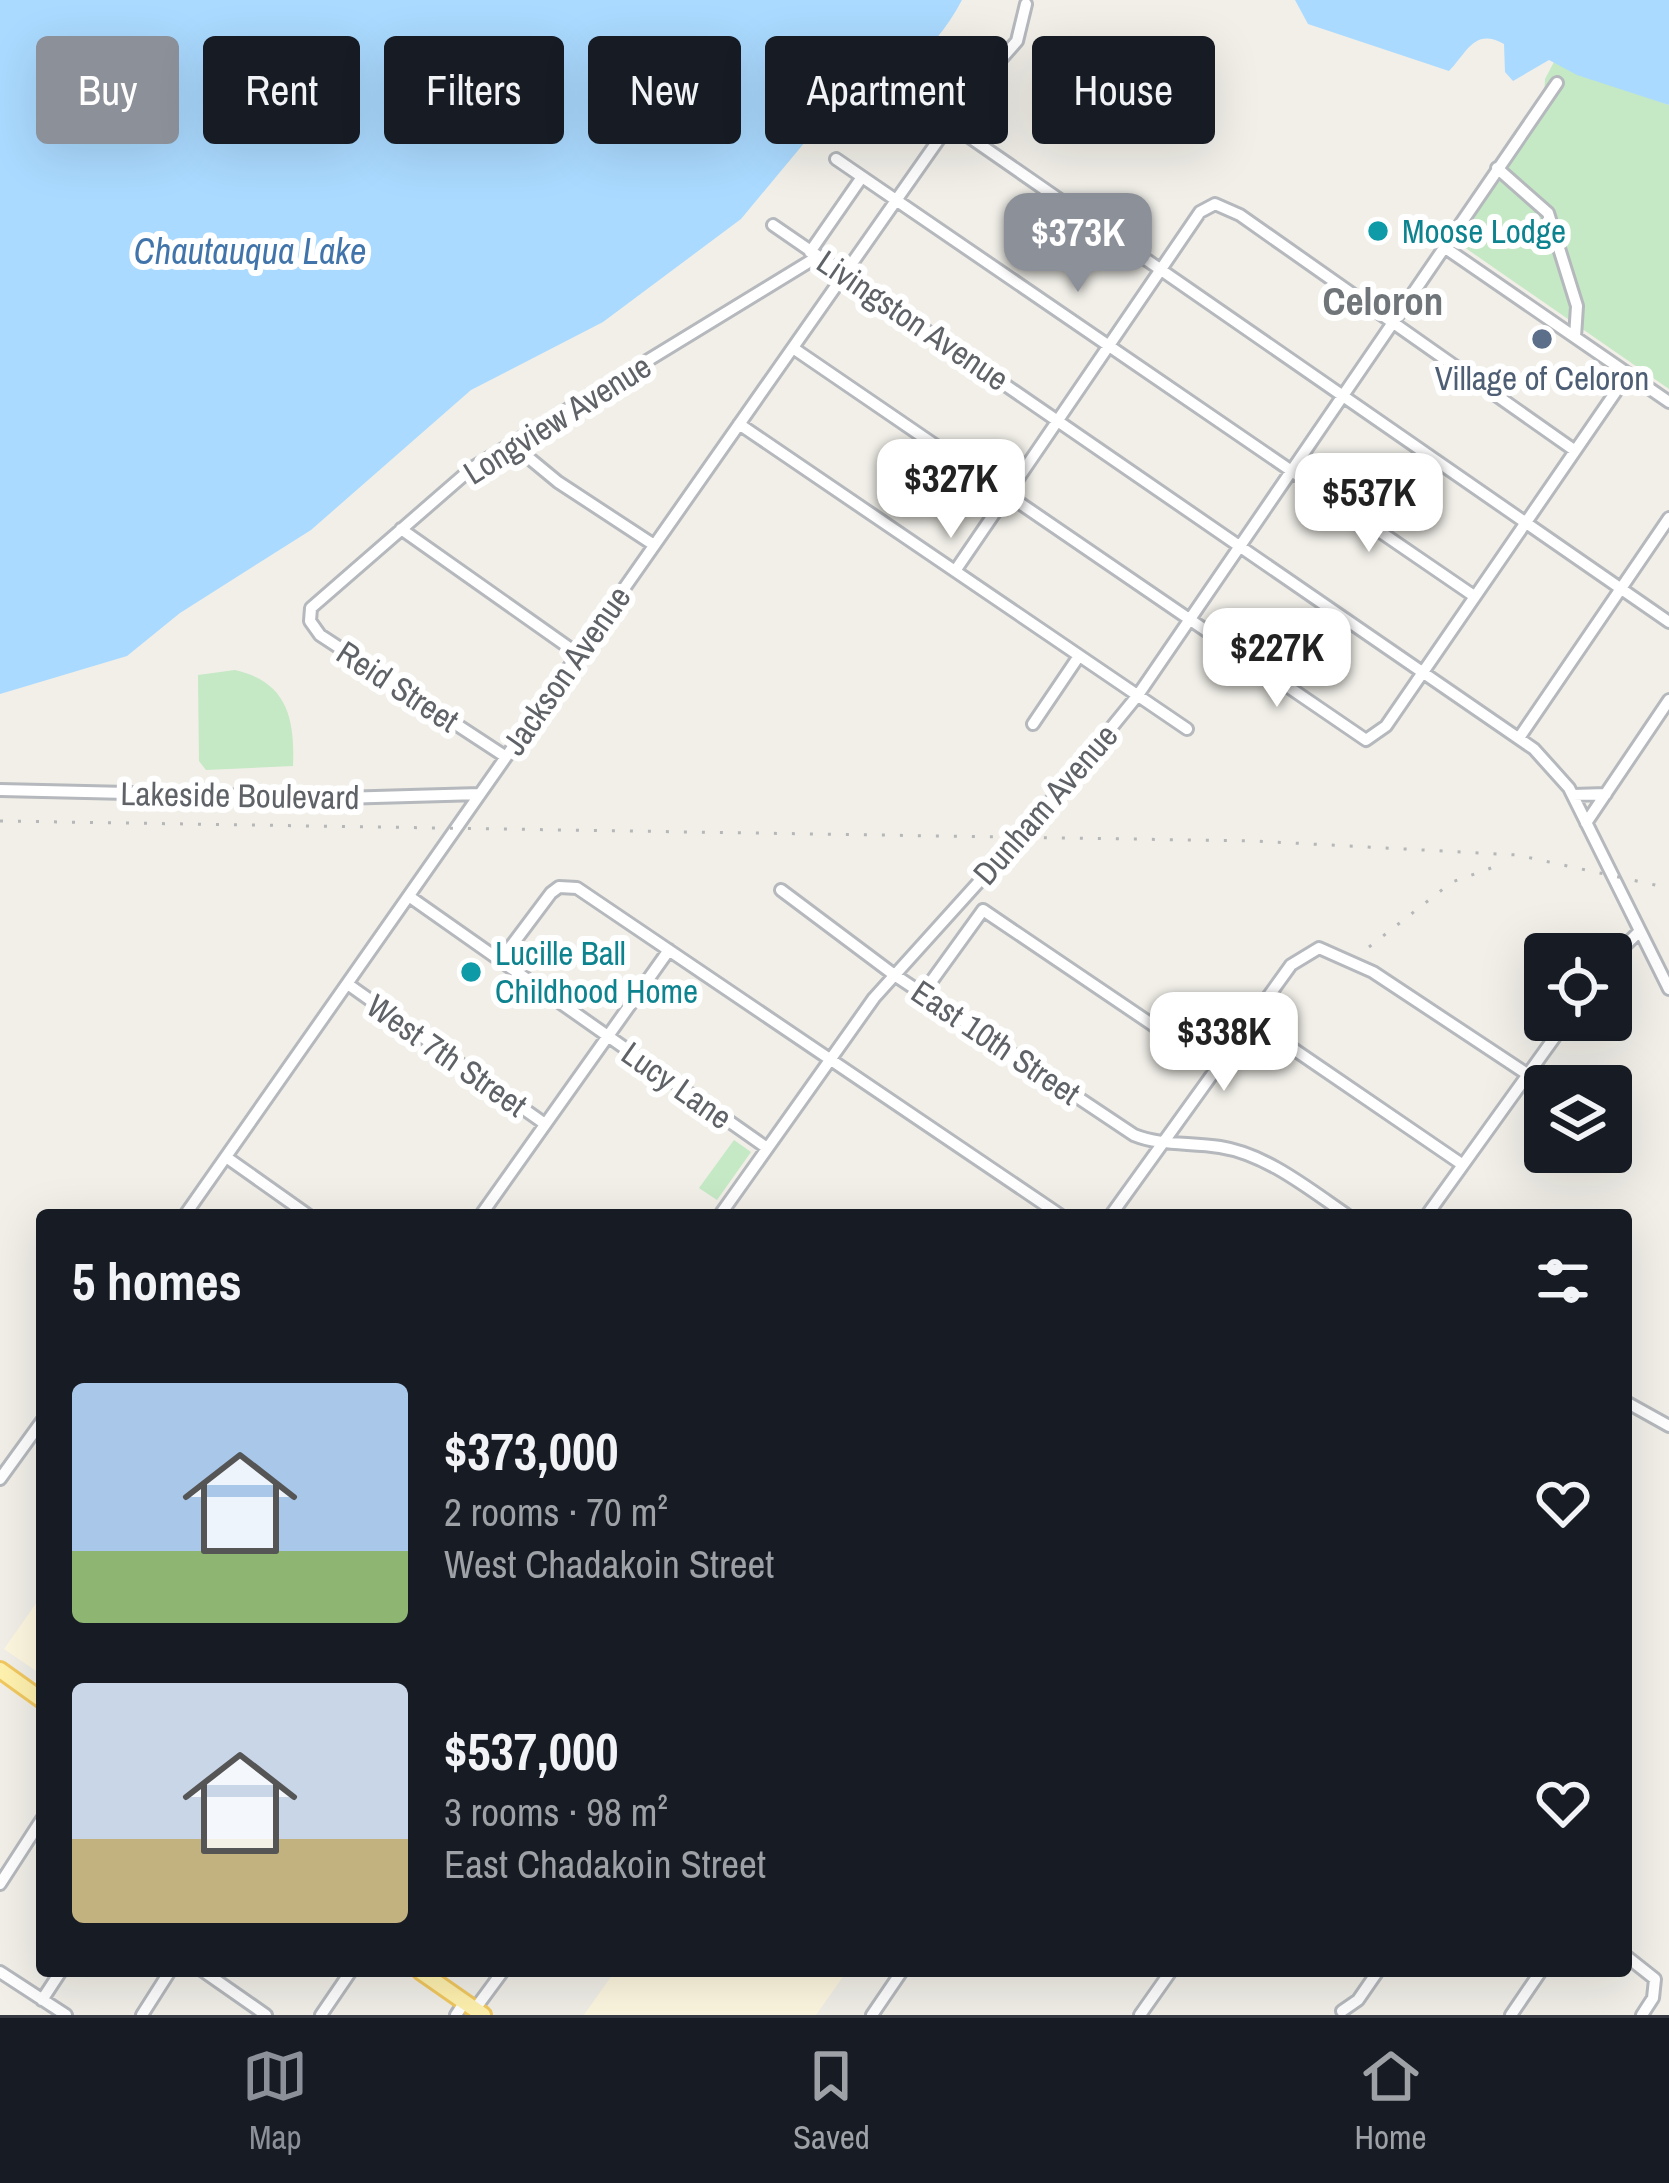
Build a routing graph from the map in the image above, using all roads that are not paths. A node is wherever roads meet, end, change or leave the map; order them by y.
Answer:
1 (1026, 4) dead end
2 (1008, 52) edge
3 (1557, 82) dead end
4 (937, 144) edge
5 (975, 144) edge
6 (836, 159) dead end
7 (1497, 168) junction
8 (862, 177) junction
9 (897, 201) junction
10 (773, 225) dead end
11 (1444, 247) junction
12 (814, 254) junction
13 (845, 273) junction
14 (1160, 273) junction
15 (1394, 321) junction
16 (1575, 337) junction
17 (1110, 346) junction
18 (793, 348) junction
19 (1628, 374) junction
20 (1343, 397) junction
21 (1669, 402) edge
22 (1060, 419) junction
23 (740, 424) junction
24 (512, 444) junction
25 (1574, 450) junction
26 (1292, 472) junction
27 (1007, 496) junction
28 (1669, 518) edge
29 (1525, 521) junction
30 (401, 529) junction
31 (1242, 544) junction
32 (654, 545) junction
33 (955, 572) junction
34 (1619, 588) junction
35 (1474, 596) junction
36 (314, 604) joint
37 (1189, 622) junction
38 (1669, 622) edge
39 (578, 654) junction
40 (1079, 656) junction
41 (1424, 671) junction
42 (1138, 695) junction
43 (1669, 700) edge
44 (1033, 724) dead end
45 (1186, 729) dead end
46 (1519, 738) junction
47 (506, 757) junction
48 (0, 790) edge
49 (480, 794) junction
50 (1606, 794) junction
51 (1573, 795) junction
52 (1586, 823) junction
53 (781, 890) dead end
54 (410, 897) junction
55 (1640, 931) junction
56 (1632, 938) edge
57 (669, 950) junction
58 (500, 961) junction
59 (893, 974) junction
60 (349, 985) junction
61 (1669, 989) edge
62 (923, 993) junction
63 (1250, 1020) junction
64 (608, 1037) junction
65 (827, 1060) junction
66 (1215, 1067) junction
67 (1524, 1072) edge
68 (1524, 1078) edge
69 (545, 1124) junction
70 (1162, 1142) junction
71 (767, 1148) junction
72 (226, 1157) junction
73 (1463, 1166) junction
74 (189, 1209) edge
75 (300, 1209) edge
76 (487, 1209) edge
77 (724, 1209) edge
78 (1051, 1209) edge
79 (1115, 1209) edge
80 (1337, 1209) edge
81 (1431, 1209) edge
82 (1632, 1405) edge
83 (1669, 1426) edge
84 (36, 1428) edge
85 (0, 1479) edge
86 (0, 1670) edge
87 (36, 1696) edge
88 (36, 1828) edge
89 (0, 1884) edge
90 (1632, 1961) edge
91 (0, 1972) edge
92 (57, 1977) edge
93 (166, 1977) edge
94 (212, 1977) edge
95 (347, 1977) edge
96 (427, 1977) edge
97 (498, 1977) edge
98 (898, 1977) edge
99 (1167, 1977) edge
100 (1374, 1977) edge
101 (1536, 1977) edge
102 (42, 2000) junction
103 (469, 2011) edge
104 (1342, 2011) dead end
105 (66, 2015) edge
106 (142, 2015) edge
107 (266, 2015) edge
108 (321, 2015) edge
109 (872, 2015) edge
110 (1140, 2015) edge
111 (1510, 2015) edge
112 (1642, 2015) edge

1 - 2 street, Jackson Avenue
3 - 7 street, Dunham Avenue
4 - 9 street, Jackson Avenue
5 - 14 street
6 - 8 street
7 - 11 street, Dunham Avenue
7 - 16 street
8 - 9 street
8 - 12 street
9 - 13 street, Jackson Avenue
9 - 17 street
10 - 12 street, Livingston Avenue
11 - 15 street, Dunham Avenue
11 - 16 street
12 - 13 street, Livingston Avenue
12 - 24 street, Longview Avenue
13 - 18 street, Jackson Avenue
13 - 22 street, Livingston Avenue
14 - 15 street
14 - 17 street
14 - 20 street
15 - 20 street, Dunham Avenue
15 - 25 street
16 - 19 street
17 - 22 street
17 - 26 street
18 - 23 street, Jackson Avenue
18 - 27 street
19 - 21 street
19 - 25 street
20 - 26 street, Dunham Avenue
20 - 29 street
22 - 27 street
22 - 31 street, Livingston Avenue
23 - 32 street, Jackson Avenue
23 - 33 street
24 - 30 street, Longview Avenue
24 - 32 street
25 - 29 street
26 - 31 street, Dunham Avenue
26 - 35 street
27 - 33 street
27 - 37 street
28 - 34 street
29 - 34 street
29 - 35 street
30 - 36 street, Longview Avenue
30 - 39 street
31 - 37 street, Dunham Avenue
31 - 41 street, Livingston Avenue
32 - 39 street, Jackson Avenue
33 - 40 street
34 - 38 street
34 - 46 street
35 - 41 street
36 - 47 street, Reid Street
37 - 41 street
37 - 42 street, Dunham Avenue
39 - 47 street, Jackson Avenue
40 - 42 street
40 - 44 street
41 - 46 street, Livingston Avenue
42 - 45 street
42 - 59 street, Dunham Avenue, bridge
43 - 50 street
46 - 51 street, Livingston Avenue
47 - 49 street, Jackson Avenue
48 - 49 street, Lakeside Boulevard
49 - 54 street, Jackson Avenue
50 - 51 street
50 - 52 street
51 - 52 street, Livingston Avenue
52 - 55 street, Livingston Avenue
53 - 59 street, East 10th Street
54 - 58 street, Lucy Lane
54 - 60 street, Jackson Avenue
55 - 56 street
55 - 61 street, Livingston Avenue
57 - 58 street
57 - 64 street
57 - 65 street
58 - 64 street, Lucy Lane
59 - 62 street, East 10th Street
59 - 65 street, Dunham Avenue
60 - 69 street, West 7th Street
60 - 72 street, Jackson Avenue
62 - 66 street
62 - 70 street, East 10th Street
63 - 66 street
63 - 67 street
63 - 73 street
64 - 69 street
64 - 71 street, Lucy Lane
65 - 71 street, Dunham Avenue
65 - 78 street
66 - 70 street
68 - 73 street
69 - 76 street
70 - 79 street
70 - 80 street, East 10th Street
71 - 77 street, Dunham Avenue
72 - 74 street, Jackson Avenue
72 - 75 street
73 - 81 street
82 - 83 street
84 - 85 street
86 - 87 main road
88 - 89 street
90 - 112 street
91 - 102 street
92 - 102 street
93 - 106 street
94 - 107 street
95 - 108 street
96 - 103 main road
97 - 103 street
98 - 109 street
99 - 110 street
100 - 104 street
101 - 111 street
102 - 105 street

